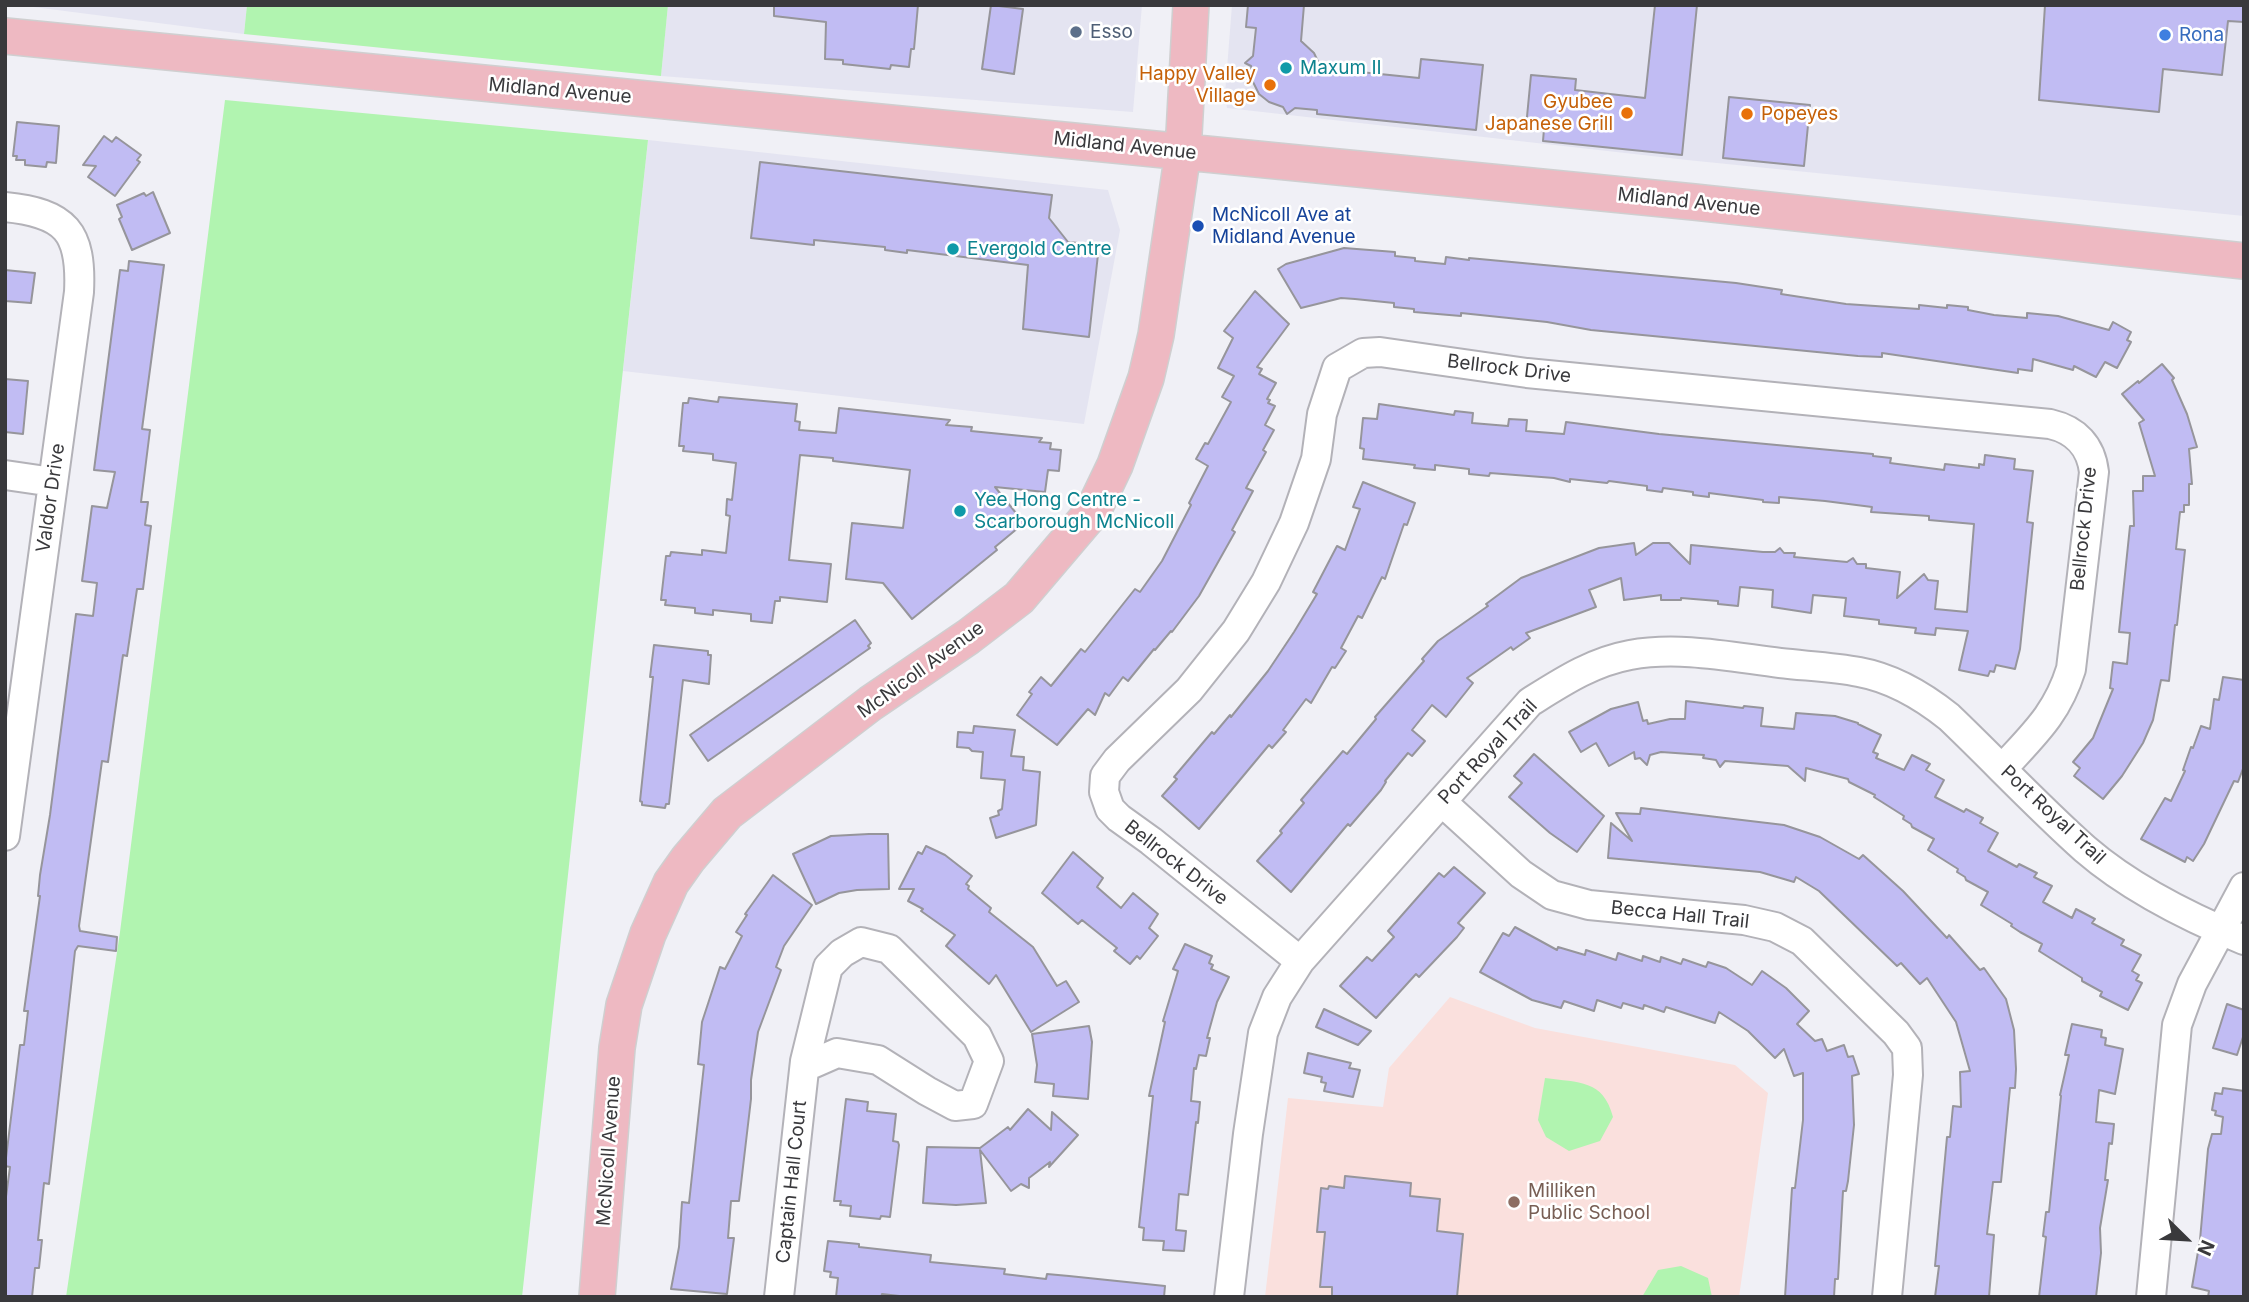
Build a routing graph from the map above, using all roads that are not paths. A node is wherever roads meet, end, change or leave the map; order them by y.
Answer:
1 (1191, 5) edge
2 (5, 36) edge
3 (1183, 152) junction
4 (5, 207) edge
5 (2244, 261) edge
6 (5, 475) edge
7 (53, 482) junction
8 (13, 711) edge
9 (2003, 768) junction
10 (1442, 802) junction
11 (5, 836) edge
12 (2244, 887) edge
13 (2232, 935) edge
14 (1300, 961) junction
15 (805, 1067) junction
16 (597, 1297) edge
17 (779, 1297) edge
18 (1229, 1297) edge
19 (1887, 1297) edge
20 (2151, 1297) edge

1 - 3 main road, McNicoll Avenue
2 - 3 main road, Midland Avenue
3 - 5 main road, Midland Avenue
3 - 16 main road, McNicoll Avenue
4 - 7 street, Valdor Drive
6 - 7 street
7 - 8 street, Valdor Drive
8 - 11 street, Valdor Drive
9 - 10 street, Port Royal Trail
9 - 13 street, Port Royal Trail
9 - 14 street, Bellrock Drive
10 - 14 street, Port Royal Trail
10 - 19 street, Becca Hall Trail
12 - 13 street
13 - 20 street
14 - 18 street, Port Royal Trail
15 - 15 street, Captain Hall Court
15 - 17 street, Captain Hall Court

